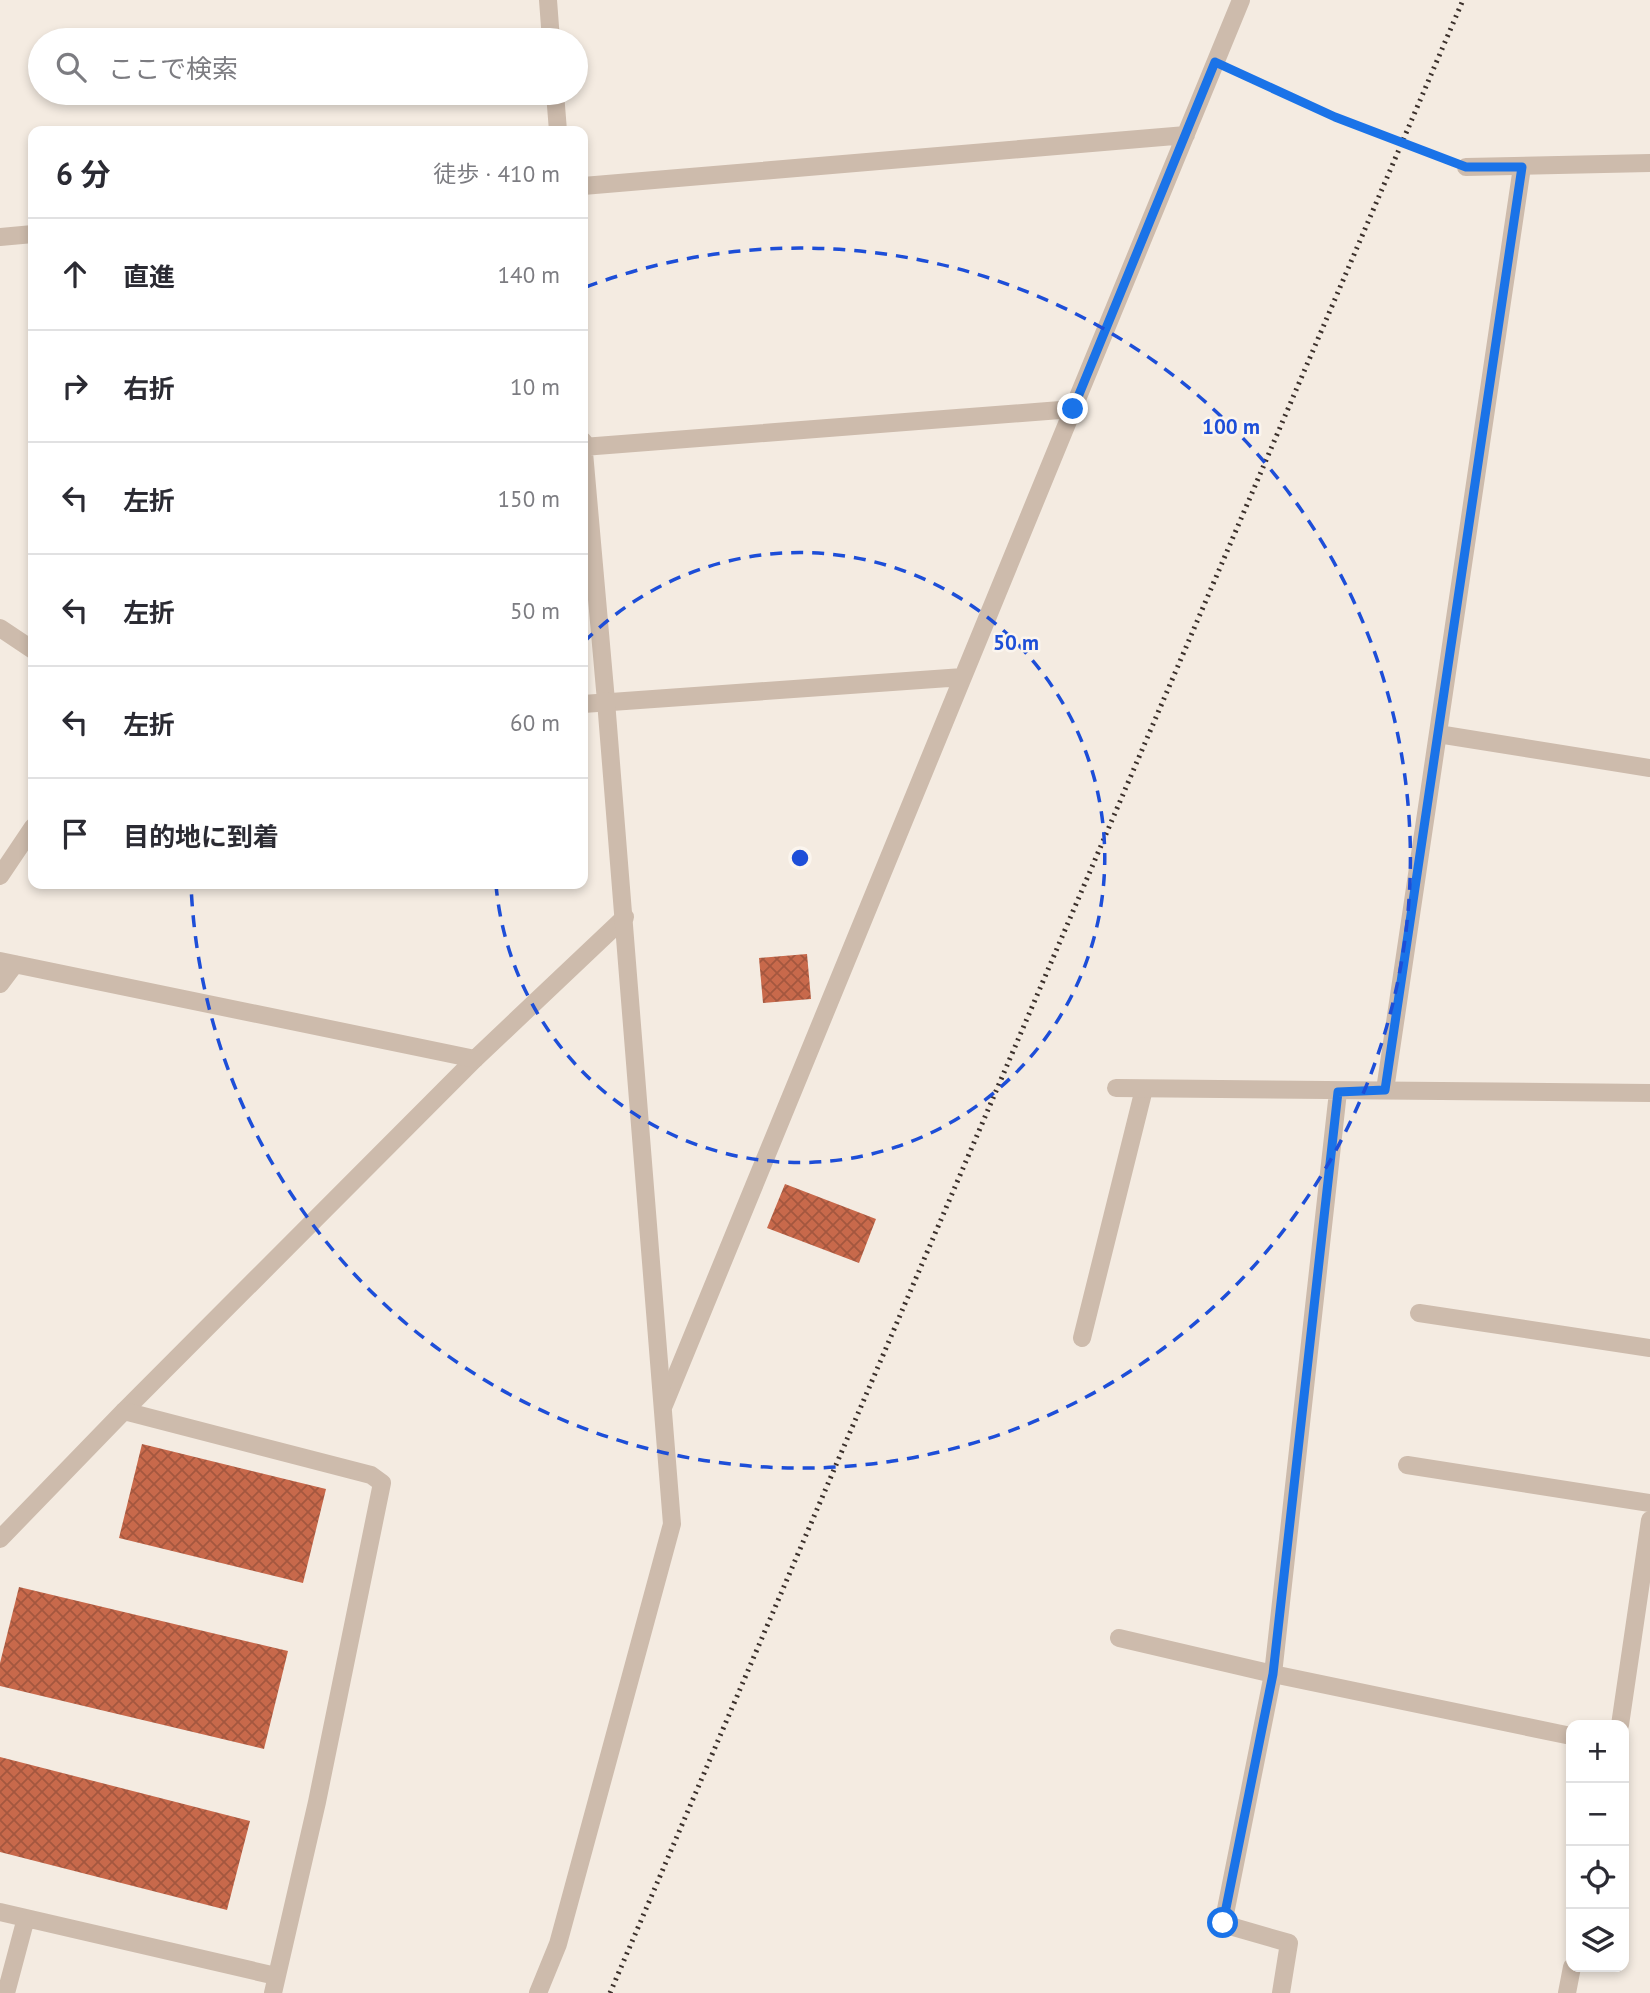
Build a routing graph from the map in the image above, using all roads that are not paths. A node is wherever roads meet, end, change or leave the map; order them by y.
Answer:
1 (548, 0) edge
2 (1241, 0) edge
3 (550, 28) edge
4 (556, 105) edge
5 (558, 126) edge
6 (1186, 135) junction
7 (1650, 163) edge
8 (1466, 167) road end
9 (1522, 167) junction
10 (588, 186) edge
11 (28, 234) edge
12 (0, 237) edge
13 (1073, 409) junction
14 (588, 447) edge
15 (588, 502) edge
16 (0, 628) edge
17 (28, 647) edge
18 (963, 677) junction
19 (606, 701) junction
20 (588, 703) edge
21 (1438, 734) junction
22 (1650, 768) edge
23 (28, 834) edge
24 (0, 876) edge
25 (625, 917) junction
26 (8, 963) edge
27 (0, 984) edge
28 (475, 1059) junction
29 (1116, 1088) dead end
30 (1144, 1088) junction
31 (1385, 1090) junction
32 (1338, 1092) junction
33 (1650, 1093) edge
34 (1419, 1314) dead end
35 (1082, 1338) dead end
36 (1650, 1348) edge
37 (664, 1405) junction
38 (124, 1411) junction
39 (1407, 1465) dead end
40 (1650, 1503) edge
41 (1650, 1520) edge
42 (0, 1539) edge
43 (1119, 1638) dead end
44 (1273, 1674) junction
45 (1621, 1720) edge
46 (1566, 1735) edge
47 (0, 1912) edge
48 (26, 1918) junction
49 (1571, 1972) edge
50 (275, 1984) edge
51 (6, 1993) edge
52 (538, 1993) edge
53 (1282, 1993) edge
54 (1567, 1993) edge

1 - 3 street
2 - 6 street
4 - 5 street
6 - 10 street
6 - 13 street
7 - 9 street
8 - 9 street
9 - 21 street
11 - 12 street
13 - 14 street
13 - 18 street
15 - 19 street
16 - 17 street
18 - 19 street
18 - 37 street
19 - 20 street
19 - 25 street
21 - 22 street
21 - 31 street
23 - 24 street
25 - 28 street
25 - 37 street
26 - 27 street
26 - 28 street
28 - 38 street
29 - 30 street
30 - 32 street
30 - 35 street
31 - 32 street
31 - 33 street
32 - 44 street
34 - 36 street
37 - 52 street
38 - 42 street
38 - 50 street
39 - 40 street
41 - 45 street
43 - 44 street
44 - 46 street
44 - 53 street
47 - 48 street
48 - 50 street
48 - 51 street
49 - 54 street

